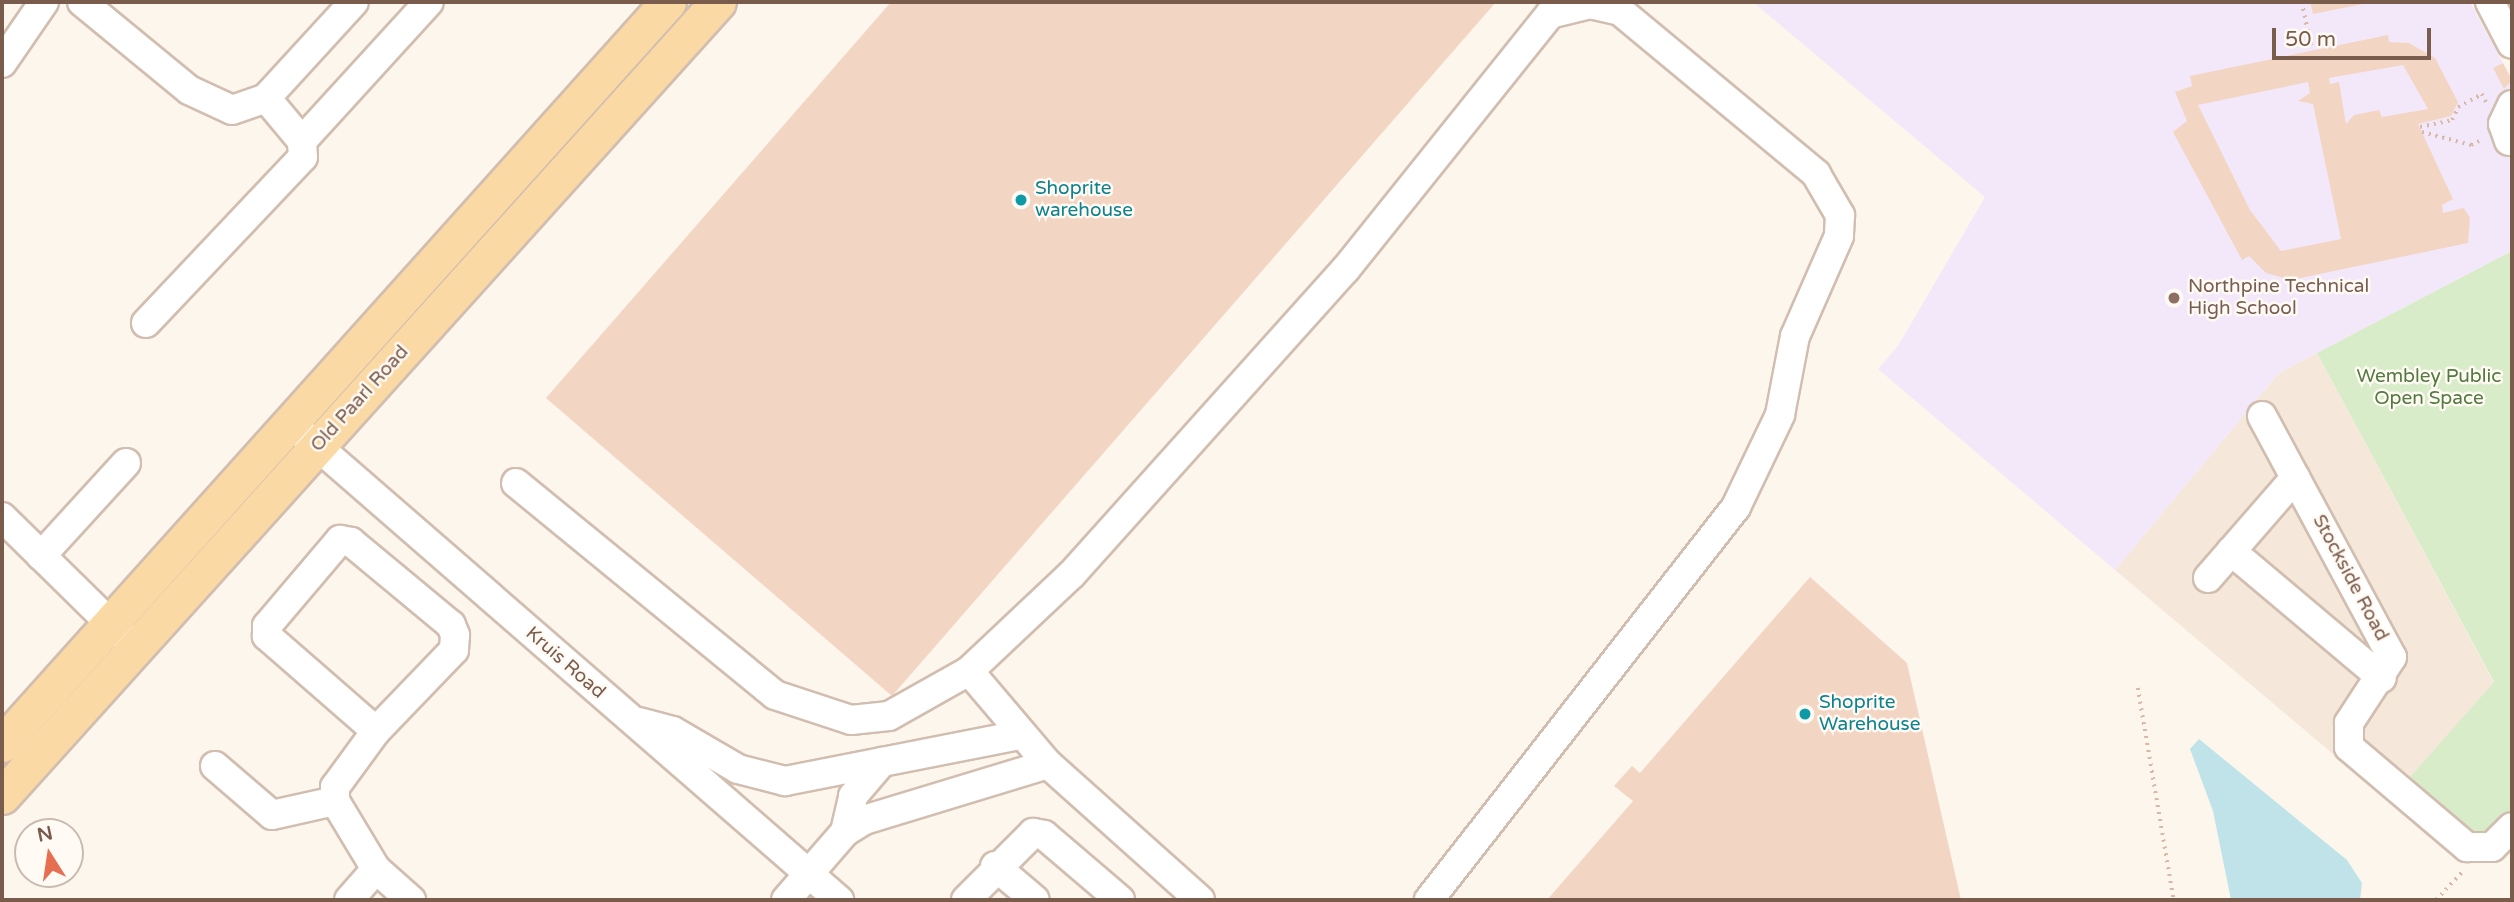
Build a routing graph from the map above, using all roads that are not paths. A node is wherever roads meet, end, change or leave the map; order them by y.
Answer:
1 (44, 2) edge
2 (82, 2) edge
3 (355, 2) edge
4 (429, 2) edge
5 (668, 2) edge
6 (718, 2) edge
7 (2490, 2) edge
8 (644, 17) edge
9 (2512, 44) edge
10 (2, 63) edge
11 (266, 98) junction
12 (2512, 105) edge
13 (302, 141) junction
14 (2509, 141) dead end
15 (146, 323) dead end
16 (2262, 416) dead end
17 (305, 436) junction
18 (126, 463) dead end
19 (2295, 478) junction
20 (516, 483) dead end
21 (2, 517) edge
22 (2231, 551) junction
23 (41, 556) junction
24 (2208, 578) dead end
25 (111, 624) junction
26 (135, 649) junction
27 (969, 671) junction
28 (2382, 678) junction
29 (630, 719) junction
30 (376, 731) junction
31 (1019, 735) junction
32 (2, 744) edge
33 (882, 762) junction
34 (1048, 764) junction
35 (215, 766) dead end
36 (2, 796) edge
37 (338, 809) junction
38 (2512, 827) edge
39 (845, 832) junction
40 (995, 866) junction
41 (376, 869) junction
42 (810, 874) junction
43 (349, 900) edge
44 (411, 900) edge
45 (786, 900) edge
46 (839, 900) edge
47 (966, 900) edge
48 (1035, 900) edge
49 (1120, 900) edge
50 (1200, 900) edge
51 (1429, 900) edge

1 - 10 street
2 - 11 street
3 - 11 street
4 - 13 street
5 - 8 main road, Old Paarl Road
6 - 17 main road, Old Paarl Road
7 - 9 street
8 - 17 main road, Old Paarl Road
11 - 13 street
12 - 14 street
13 - 15 street
16 - 19 street, Stockside Road
17 - 25 main road, Old Paarl Road
17 - 26 main road, Old Paarl Road
17 - 29 street, Kruis Road
18 - 23 street
19 - 22 street
19 - 28 street, Stockside Road
20 - 27 street
21 - 23 street
22 - 24 street
22 - 28 street, Stockside Road
23 - 25 street
25 - 26 street
25 - 32 main road, Old Paarl Road
26 - 36 main road, Old Paarl Road
27 - 31 street
27 - 51 street
28 - 38 street, Stockside Road
29 - 33 street
29 - 42 street, Kruis Road
30 - 30 street
30 - 37 street
31 - 33 street
31 - 34 street
33 - 39 street
34 - 39 street
34 - 50 street
35 - 37 street
37 - 41 street
39 - 42 street
40 - 47 street
40 - 48 street
40 - 49 street
41 - 43 street
41 - 44 street
42 - 45 street
42 - 46 street, Kruis Road

